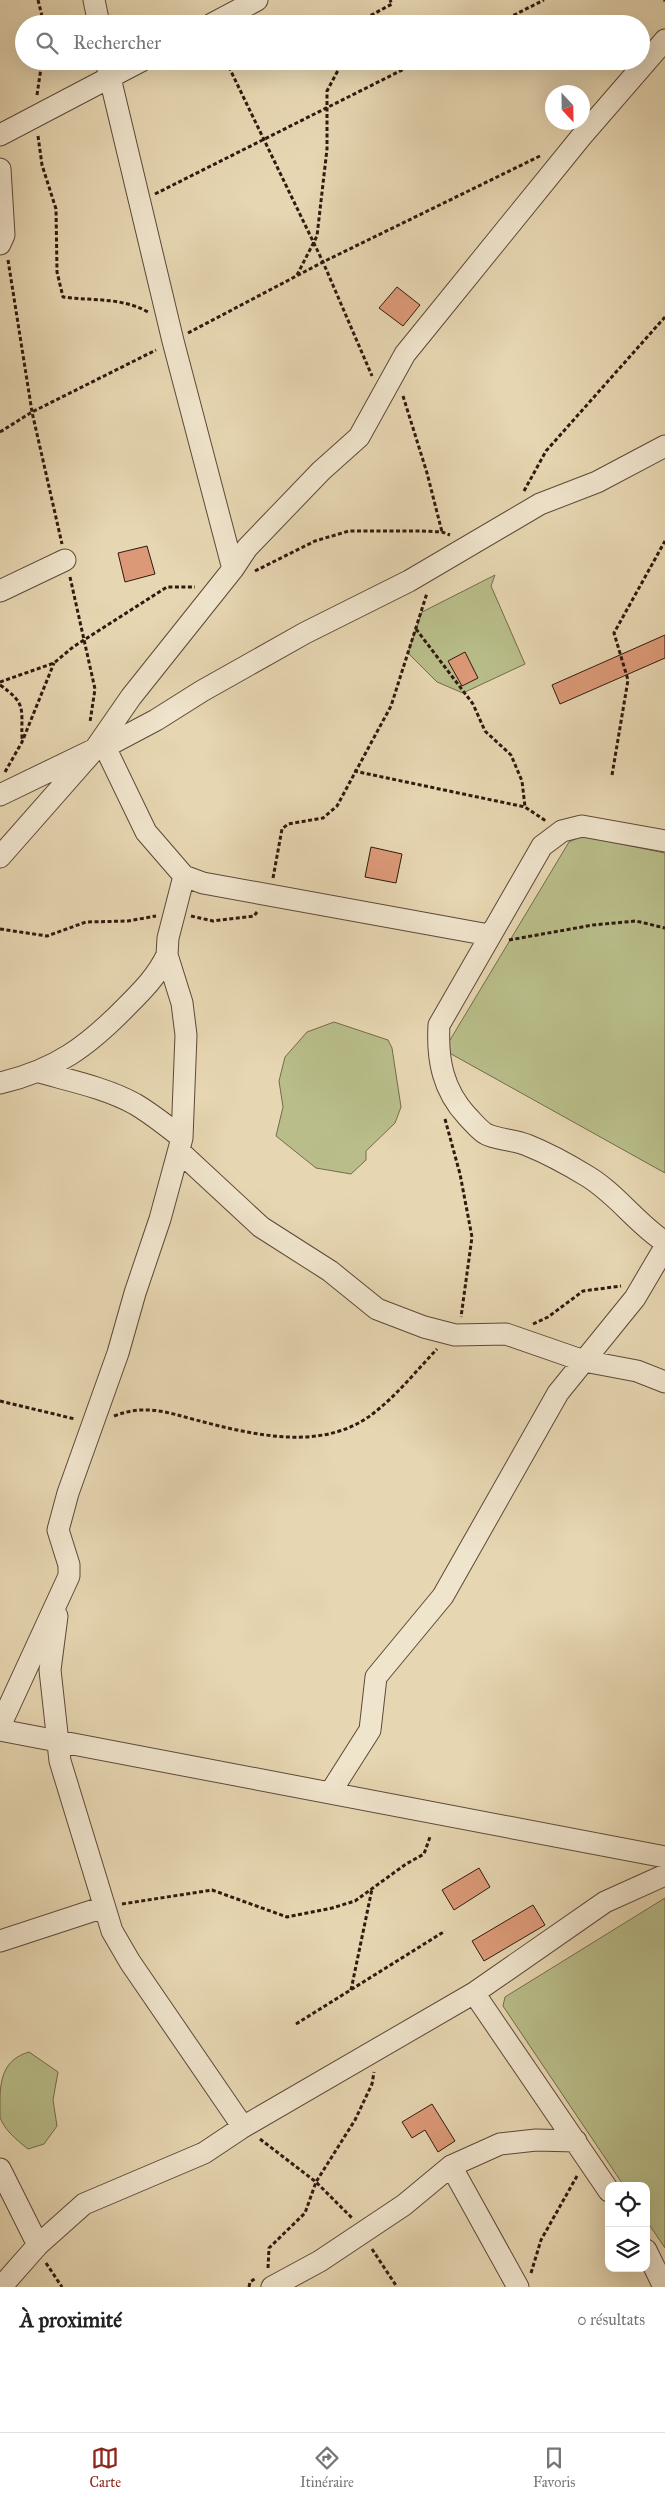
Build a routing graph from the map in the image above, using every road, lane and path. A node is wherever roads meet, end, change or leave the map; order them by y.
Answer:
1 (38, 0) edge
2 (94, 0) edge
3 (257, 0) edge
4 (390, 0) edge
5 (544, 0) edge
6 (42, 15) edge
7 (97, 15) edge
8 (229, 15) edge
9 (371, 15) edge
10 (514, 15) edge
11 (665, 40) edge
12 (650, 57) edge
13 (40, 70) edge
14 (107, 70) edge
15 (230, 70) edge
16 (338, 70) edge
17 (402, 70) edge
18 (639, 70) edge
19 (327, 107) junction
20 (36, 116) junction
21 (0, 136) edge
22 (264, 139) junction
23 (545, 154) dead end
24 (0, 169) edge
25 (139, 202) junction
26 (2, 240) edge
27 (315, 244) junction
28 (323, 262) junction
29 (297, 276) junction
30 (665, 317) edge
31 (172, 336) junction
32 (402, 391) dead end
33 (381, 398) junction
34 (32, 412) junction
35 (0, 432) edge
36 (665, 446) edge
37 (523, 492) dead end
38 (442, 532) junction
39 (665, 541) edge
40 (470, 544) junction
41 (247, 548) junction
42 (66, 560) junction
43 (436, 563) junction
44 (233, 569) junction
45 (218, 588) junction
46 (0, 591) edge
47 (416, 629) junction
48 (85, 639) junction
49 (54, 663) junction
50 (0, 683) edge
51 (90, 724) dead end
52 (22, 742) junction
53 (100, 748) junction
54 (354, 771) junction
55 (4, 773) dead end
56 (612, 775) dead end
57 (0, 795) edge
58 (525, 807) junction
59 (562, 831) junction
60 (665, 841) edge
61 (0, 856) edge
62 (184, 876) junction
63 (270, 896) junction
64 (175, 912) junction
65 (665, 928) edge
66 (0, 929) edge
67 (489, 935) junction
68 (167, 955) junction
69 (39, 1072) junction
70 (0, 1083) edge
71 (443, 1112) dead end
72 (181, 1145) junction
73 (665, 1242) edge
74 (665, 1247) edge
75 (644, 1283) junction
76 (506, 1334) junction
77 (458, 1335) junction
78 (584, 1361) junction
79 (665, 1382) edge
80 (0, 1401) edge
81 (93, 1423) junction
82 (59, 1599) junction
83 (0, 1726) edge
84 (0, 1730) edge
85 (58, 1741) junction
86 (330, 1793) junction
87 (430, 1837) dead end
88 (665, 1857) edge
89 (665, 1875) edge
90 (372, 1889) junction
91 (104, 1907) junction
92 (445, 1932) dead end
93 (0, 1941) edge
94 (351, 1991) junction
95 (474, 1992) junction
96 (296, 2024) dead end
97 (378, 2049) junction
98 (243, 2127) junction
99 (582, 2150) junction
100 (451, 2166) junction
101 (0, 2169) edge
102 (316, 2182) junction
103 (605, 2185) edge
104 (365, 2230) junction
105 (38, 2246) junction
106 (650, 2258) edge
107 (267, 2278) edge
108 (524, 2282) edge
109 (1, 2287) edge
110 (62, 2287) edge
111 (249, 2287) edge
112 (397, 2287) edge
113 (664, 2287) edge

1 - 6 path
2 - 7 street
3 - 8 street
4 - 9 path
5 - 10 path
11 - 12 street
13 - 20 path
14 - 20 street
14 - 25 street
15 - 22 path
16 - 19 path
17 - 19 path
18 - 33 street
19 - 22 path
19 - 27 path
20 - 21 street
20 - 31 path
22 - 25 path
22 - 27 path
23 - 28 path
24 - 26 street
25 - 31 street
26 - 34 path
27 - 28 path
27 - 29 path
28 - 29 path
28 - 33 path
29 - 31 path
30 - 37 path
31 - 34 path
31 - 44 street
32 - 38 path
33 - 41 street
34 - 35 path
34 - 42 path
36 - 40 street
38 - 40 path
38 - 41 path
39 - 56 path
40 - 43 street
41 - 44 street
42 - 46 street
42 - 48 path
43 - 47 path
43 - 53 street
44 - 45 street
45 - 48 path
45 - 53 street
47 - 54 path
47 - 58 path
48 - 49 path
48 - 51 path
49 - 50 path
49 - 52 path
50 - 52 path
52 - 55 path
53 - 57 street
53 - 61 street
53 - 62 street
54 - 58 path
54 - 63 path
58 - 59 path
59 - 60 street
59 - 67 street
62 - 63 street
62 - 64 street
63 - 64 path
63 - 67 street
64 - 66 path
64 - 68 street
65 - 67 path
67 - 73 street
68 - 69 street
68 - 72 street
69 - 70 street
69 - 72 street
71 - 77 path
72 - 77 street
72 - 81 street
74 - 75 street
75 - 76 path
75 - 78 street
76 - 77 street
76 - 78 street
77 - 81 path
78 - 79 street
78 - 86 street
80 - 81 path
81 - 82 street
82 - 83 street
82 - 85 street
84 - 85 street
85 - 86 street
85 - 91 street
86 - 88 street
87 - 90 path
89 - 95 street
90 - 91 path
90 - 94 path
91 - 93 street
91 - 98 street
92 - 94 path
94 - 96 path
95 - 97 street
95 - 99 street
97 - 98 street
97 - 102 path
98 - 102 path
98 - 105 street
99 - 100 street
99 - 103 street
99 - 108 path
100 - 104 street
100 - 108 street
101 - 105 street
102 - 104 path
102 - 107 path
104 - 107 street
104 - 112 path
105 - 109 street
105 - 110 path
106 - 113 street
107 - 111 path

